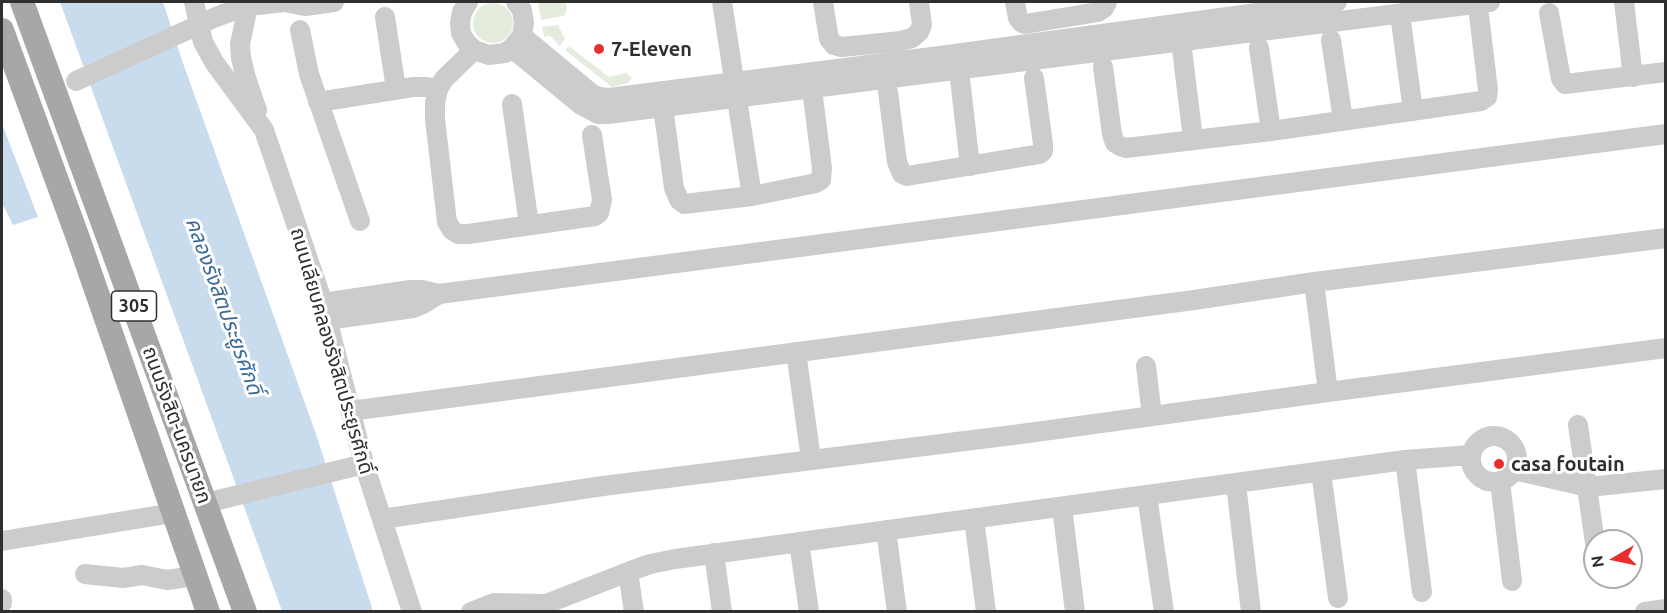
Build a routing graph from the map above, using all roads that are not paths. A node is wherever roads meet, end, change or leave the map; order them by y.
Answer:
1 (22, 2) edge
2 (194, 2) edge
3 (285, 2) edge
4 (334, 2) edge
5 (516, 2) edge
6 (722, 2) edge
7 (823, 2) edge
8 (919, 2) edge
9 (1015, 2) edge
10 (1107, 2) edge
11 (1337, 2) edge
12 (1624, 2) edge
13 (245, 4) edge
14 (459, 5) edge
15 (1485, 8) edge
16 (1549, 13) dead end
17 (1400, 14) junction
18 (385, 17) dead end
19 (1216, 19) edge
20 (1138, 29) junction
21 (300, 30) dead end
22 (2, 34) edge
23 (1331, 40) dead end
24 (1181, 41) junction
25 (517, 42) junction
26 (1258, 48) dead end
27 (474, 50) junction
28 (1103, 67) dead end
29 (959, 70) junction
30 (1665, 72) edge
31 (1633, 77) junction
32 (1034, 78) dead end
33 (66, 85) junction
34 (396, 89) junction
35 (438, 89) junction
36 (812, 89) junction
37 (736, 91) junction
38 (888, 92) dead end
39 (318, 102) junction
40 (512, 104) dead end
41 (663, 107) junction
42 (1413, 111) junction
43 (1343, 120) junction
44 (264, 130) junction
45 (1271, 131) junction
46 (1665, 134) edge
47 (592, 135) dead end
48 (1193, 139) junction
49 (970, 166) junction
50 (752, 196) junction
51 (360, 221) dead end
52 (529, 225) junction
53 (1665, 238) edge
54 (1314, 282) junction
55 (325, 311) junction
56 (1665, 348) edge
57 (796, 352) junction
58 (1146, 366) dead end
59 (1328, 392) junction
60 (350, 411) junction
61 (1152, 416) junction
62 (1578, 425) dead end
63 (1471, 455) junction
64 (812, 459) junction
65 (1405, 460) junction
66 (356, 466) junction
67 (1321, 472) junction
68 (1507, 476) junction
69 (1665, 479) edge
70 (1236, 484) junction
71 (1588, 488) junction
72 (1147, 496) junction
73 (206, 503) junction
74 (1062, 507) junction
75 (173, 513) junction
76 (382, 519) junction
77 (974, 519) junction
78 (1593, 529) edge
79 (886, 530) junction
80 (2, 541) edge
81 (799, 542) junction
82 (714, 553) junction
83 (628, 572) junction
84 (85, 574) dead end
85 (195, 576) junction
86 (1512, 581) dead end
87 (1422, 592) dead end
88 (1338, 598) dead end
89 (542, 609) edge
90 (1665, 609) edge
91 (208, 612) edge
92 (244, 612) edge
93 (412, 612) edge
94 (471, 612) edge
95 (634, 612) edge
96 (722, 612) edge
97 (809, 612) edge
98 (897, 612) edge
99 (986, 612) edge
100 (1075, 612) edge
101 (1164, 612) edge
102 (1251, 612) edge
103 (1645, 612) edge

1 - 33 main road, ถนนรังสิต-นครนายก / 305
2 - 44 street, ถนนเลียบคลองรังสิตประยูรศักดิ์
3 - 4 street
3 - 13 street
5 - 25 street
6 - 37 street
7 - 8 street
9 - 10 street
11 - 19 street
12 - 31 street
13 - 33 street, bridge
13 - 44 street
14 - 27 street
15 - 17 street
15 - 42 street
16 - 31 street
17 - 19 street
17 - 42 street
18 - 34 street
19 - 20 street
19 - 24 street
20 - 24 street
20 - 37 street
21 - 39 street
22 - 75 main road, ถนนรังสิต-นครนายก / 305
23 - 43 street
24 - 29 street
24 - 48 street
25 - 27 street
25 - 37 street
25 - 41 street
26 - 45 street
27 - 35 street
28 - 48 street
29 - 36 street
29 - 49 street
30 - 31 street
32 - 49 street
33 - 73 main road, ถนนรังสิต-นครนายก / 305
34 - 35 street
34 - 39 street
35 - 52 street
36 - 37 street
36 - 50 street
37 - 41 street
37 - 50 street
38 - 49 street
39 - 51 street
40 - 52 street
41 - 50 street
42 - 43 street
43 - 45 street
44 - 55 street, ถนนเลียบคลองรังสิตประยูรศักดิ์
45 - 48 street
46 - 55 street
47 - 52 street
53 - 54 street
54 - 57 street
54 - 59 street
55 - 60 street, ถนนเลียบคลองรังสิตประยูรศักดิ์
56 - 59 street
57 - 60 street
57 - 64 street
58 - 61 street
59 - 61 street
60 - 66 street, ถนนเลียบคลองรังสิตประยูรศักดิ์
61 - 64 street
62 - 71 street
63 - 65 street
63 - 68 street
63 - 68 street
64 - 76 street
65 - 67 street
65 - 87 street
66 - 73 street
66 - 76 street, ถนนเลียบคลองรังสิตประยูรศักดิ์
67 - 70 street
67 - 88 street
68 - 71 street
68 - 86 street
69 - 71 street
70 - 72 street
70 - 102 street
71 - 78 street
72 - 74 street
72 - 101 street
73 - 92 main road, ถนนรังสิต-นครนายก / 305
74 - 77 street
74 - 100 street
75 - 80 street
75 - 85 main road, ถนนรังสิต-นครนายก / 305
76 - 93 street, ถนนเลียบคลองรังสิตประยูรศักดิ์
77 - 79 street
77 - 99 street
79 - 81 street
79 - 98 street
81 - 82 street
81 - 97 street
82 - 83 street
82 - 96 street
83 - 89 street
83 - 95 street
84 - 85 street
85 - 91 main road, ถนนรังสิต-นครนายก / 305
89 - 94 street
90 - 103 street

